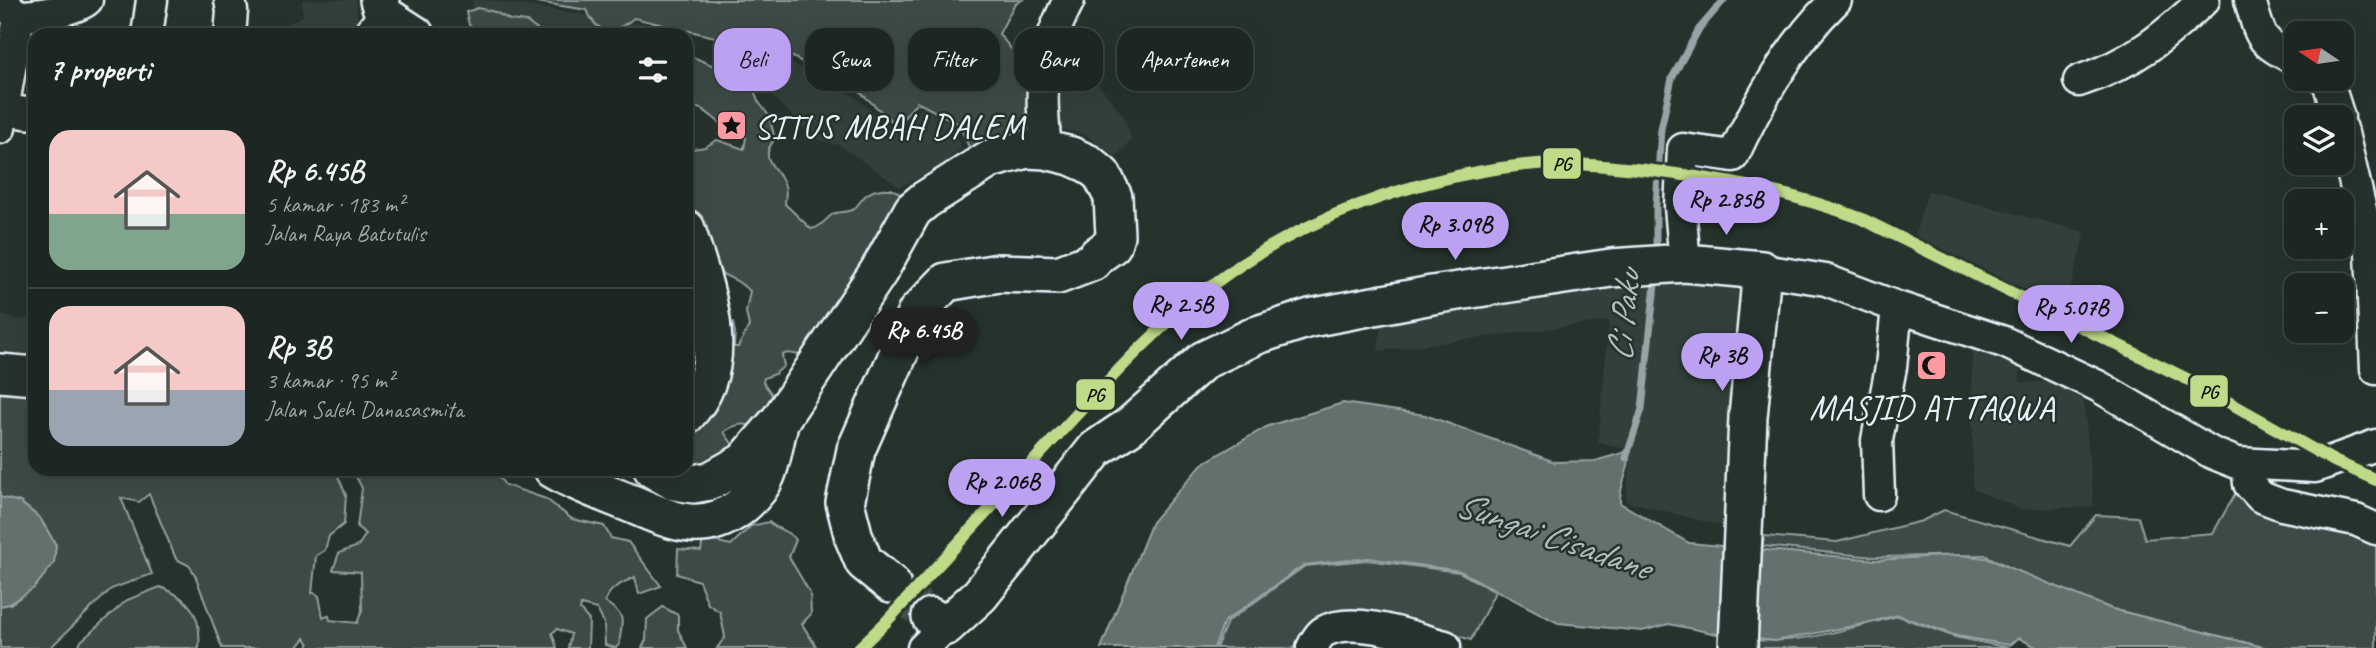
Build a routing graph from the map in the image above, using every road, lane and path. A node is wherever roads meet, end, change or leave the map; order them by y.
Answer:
1 (87, 0) edge
2 (152, 0) edge
3 (230, 0) edge
4 (1069, 0) edge
5 (1836, 0) edge
6 (2204, 0) edge
7 (2250, 0) edge
8 (9, 9) edge
9 (377, 17) edge
10 (147, 28) edge
11 (231, 28) edge
12 (400, 28) edge
13 (2284, 53) edge
14 (2079, 81) dead end
15 (28, 114) edge
16 (1, 116) edge
17 (1046, 150) junction
18 (2354, 175) edge
19 (2374, 251) edge
20 (693, 253) edge
21 (1685, 264) junction
22 (1762, 270) junction
23 (1897, 307) junction
24 (2376, 369) edge
25 (0, 373) edge
26 (28, 375) edge
27 (693, 408) edge
28 (780, 420) junction
29 (2376, 445) edge
30 (2247, 465) junction
31 (566, 476) edge
32 (665, 476) edge
33 (1879, 495) dead end
34 (2376, 529) edge
35 (891, 584) tunnel mouth
36 (933, 630) edge
37 (1446, 647) edge
38 (1312, 648) edge
39 (1738, 648) edge

1 - 8 street
2 - 10 street
3 - 11 street
4 - 17 street
5 - 21 street
6 - 14 street
7 - 13 street
8 - 16 street
9 - 12 main road
15 - 16 street
17 - 28 main road
17 - 35 main road
18 - 19 street
19 - 24 street
20 - 27 main road
21 - 22 main road
21 - 36 main road
22 - 23 street
22 - 39 main road
23 - 30 street
23 - 33 street
25 - 26 main road
28 - 31 main road
28 - 32 main road
29 - 30 street
30 - 34 street
37 - 38 street

